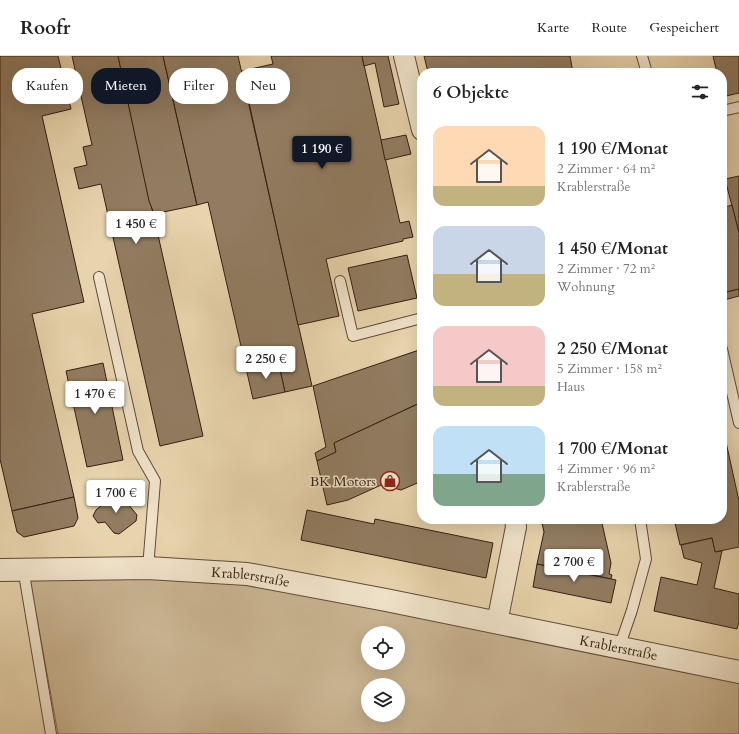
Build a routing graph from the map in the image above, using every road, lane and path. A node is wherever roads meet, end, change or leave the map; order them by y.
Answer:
1 (404, 56) edge
2 (642, 56) edge
3 (646, 68) edge
4 (739, 107) edge
5 (417, 109) edge
6 (727, 110) edge
7 (99, 277) dead end
8 (340, 281) dead end
9 (417, 319) edge
10 (727, 371) edge
11 (739, 423) edge
12 (516, 524) edge
13 (641, 524) edge
14 (23, 568) junction
15 (148, 568) junction
16 (0, 570) edge
17 (498, 624) junction
18 (619, 648) junction
19 (739, 672) edge
20 (51, 734) edge

1 - 5 street
2 - 3 lane
4 - 6 lane
7 - 15 lane
8 - 9 lane
10 - 11 lane
12 - 17 street
13 - 18 lane
14 - 15 street, Krablerstraße
14 - 16 street, Krablerstraße
14 - 20 lane
15 - 17 street, Krablerstraße
17 - 18 street, Krablerstraße
18 - 19 street, Krablerstraße

